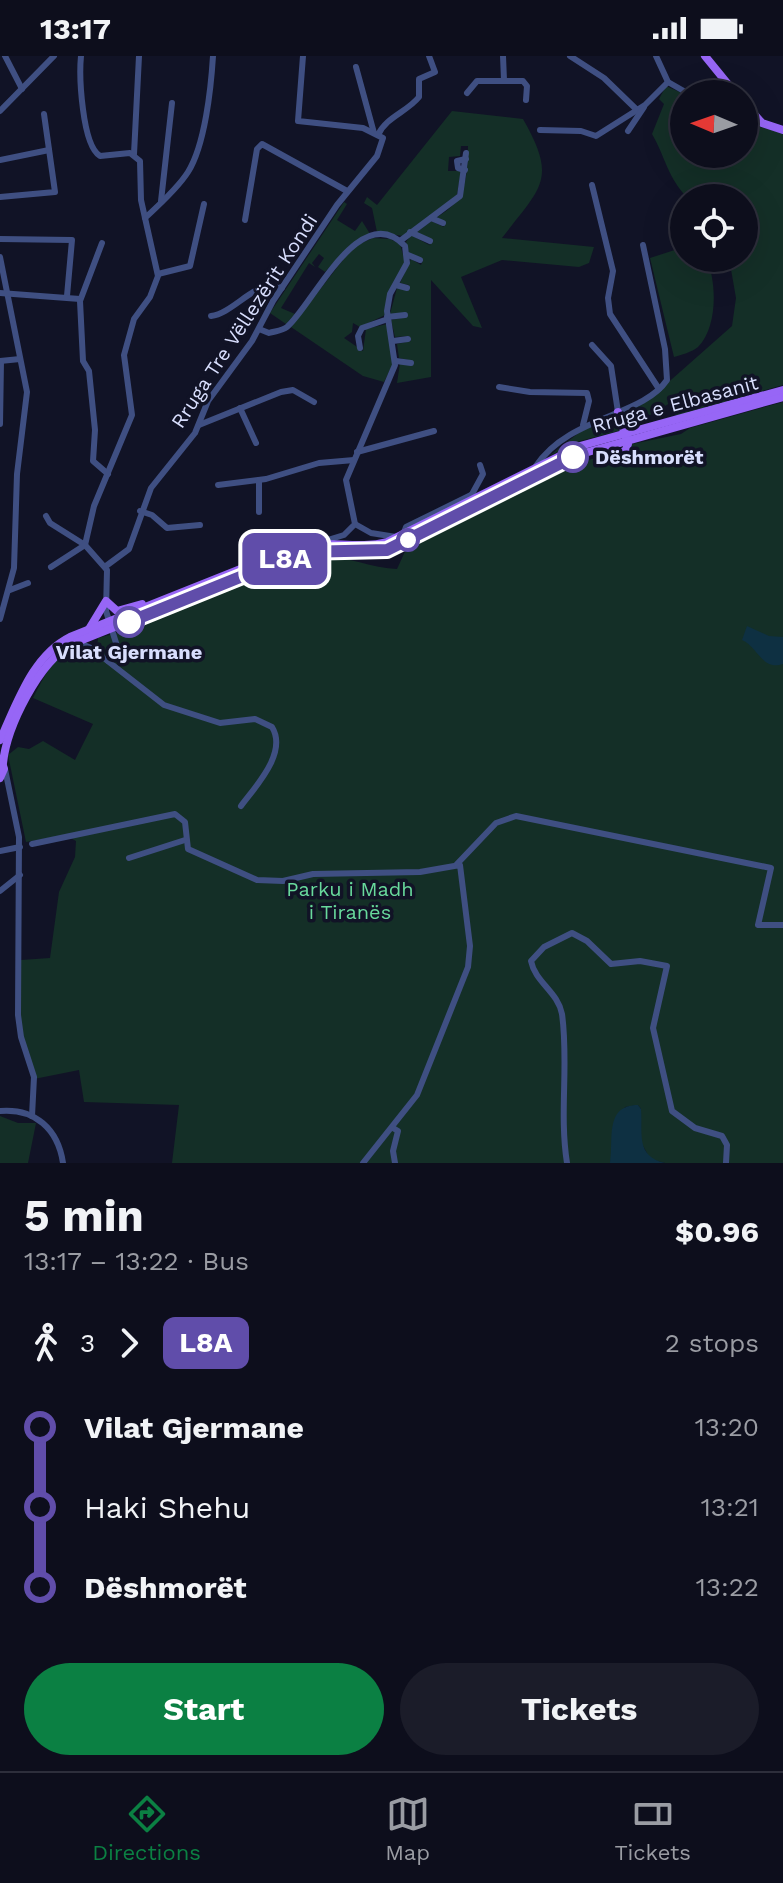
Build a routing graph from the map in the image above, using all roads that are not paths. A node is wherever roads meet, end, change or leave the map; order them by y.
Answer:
1 (5, 56) edge
2 (54, 56) edge
3 (81, 56) edge
4 (139, 56) edge
5 (213, 56) edge
6 (303, 56) edge
7 (429, 56) edge
8 (503, 56) edge
9 (570, 56) edge
10 (656, 56) edge
11 (705, 56) edge
12 (356, 67) dead end
13 (504, 80) junction
14 (725, 80) edge
15 (668, 82) joint
16 (22, 89) junction
17 (467, 93) dead end
18 (526, 100) dead end
19 (172, 103) dead end
20 (645, 105) junction
21 (636, 109) junction
22 (0, 111) edge
23 (44, 114) dead end
24 (758, 118) edge
25 (540, 130) dead end
26 (783, 130) edge
27 (628, 131) dead end
28 (376, 134) junction
29 (49, 150) junction
30 (134, 154) junction
31 (466, 156) dead end
32 (0, 160) edge
33 (592, 185) dead end
34 (347, 191) junction
35 (0, 197) edge
36 (161, 201) junction
37 (204, 204) dead end
38 (145, 218) junction
39 (431, 218) junction
40 (245, 220) dead end
41 (443, 223) dead end
42 (410, 232) junction
43 (0, 239) edge
44 (400, 241) junction
45 (430, 241) dead end
46 (102, 243) dead end
47 (643, 245) dead end
48 (408, 255) junction
49 (0, 257) edge
50 (420, 260) dead end
51 (158, 274) junction
52 (396, 285) junction
53 (282, 288) junction
54 (407, 288) dead end
55 (3, 293) edge
56 (67, 296) junction
57 (80, 299) junction
58 (405, 315) dead end
59 (211, 316) dead end
60 (388, 318) junction
61 (259, 329) junction
62 (408, 339) dead end
63 (393, 341) junction
64 (592, 345) dead end
65 (360, 348) dead end
66 (20, 359) junction
67 (0, 361) edge
68 (396, 361) junction
69 (411, 363) dead end
70 (499, 387) dead end
71 (659, 389) junction
72 (783, 390) edge
73 (783, 397) edge
74 (314, 402) dead end
75 (240, 408) junction
76 (618, 412) junction
77 (0, 424) edge
78 (199, 425) junction
79 (583, 425) junction
80 (434, 431) dead end
81 (634, 435) junction
82 (621, 439) junction
83 (256, 443) dead end
84 (357, 452) junction
85 (354, 460) junction
86 (565, 462) junction
87 (480, 465) dead end
88 (534, 469) junction
89 (108, 474) junction
90 (259, 480) junction
91 (218, 485) dead end
92 (472, 497) junction
93 (140, 511) junction
94 (259, 512) dead end
95 (46, 516) dead end
96 (355, 524) junction
97 (200, 525) dead end
98 (401, 536) junction
99 (318, 543) junction
100 (85, 545) junction
101 (106, 566) junction
102 (51, 567) dead end
103 (28, 583) dead end
104 (10, 590) junction
105 (106, 601) junction
106 (155, 603) junction
107 (0, 619) edge
108 (112, 624) junction
109 (92, 632) junction
110 (76, 642) junction
111 (91, 648) junction
112 (108, 661) junction
113 (0, 740) edge
114 (2, 762) edge
115 (0, 780) edge
116 (9, 793) junction
117 (241, 806) dead end
118 (185, 840) junction
119 (32, 844) dead end
120 (20, 847) junction
121 (0, 851) edge
122 (129, 858) dead end
123 (457, 864) junction
124 (20, 875) junction
125 (0, 891) edge
126 (783, 925) edge
127 (0, 1111) edge
128 (32, 1116) junction
129 (393, 1128) junction
130 (63, 1163) edge
131 (363, 1163) edge
132 (395, 1163) edge
133 (567, 1163) edge
134 (726, 1163) edge

1 - 16 street
2 - 16 street
3 - 30 street
4 - 30 street
5 - 36 street
6 - 28 street
7 - 28 street
8 - 13 street
9 - 21 street
10 - 15 street
11 - 14 main road
12 - 28 street
13 - 17 street
13 - 18 street
15 - 20 street
16 - 22 street
19 - 36 street
20 - 21 street
20 - 27 street
21 - 25 street
23 - 29 street
24 - 26 main road
28 - 34 street, Rruga Tre Vëllezërit Kondi
29 - 32 street
29 - 35 street
30 - 38 street
31 - 39 street
33 - 71 street
34 - 40 street
34 - 53 street, Rruga Tre Vëllezërit Kondi
36 - 38 street
37 - 51 street
38 - 51 street
39 - 41 street
39 - 42 street
42 - 44 street
42 - 45 street
43 - 56 street
44 - 48 street
44 - 61 street
46 - 57 street
47 - 71 street
48 - 50 street
48 - 52 street
49 - 55 street
51 - 89 street
52 - 54 street
52 - 60 street
53 - 59 street
53 - 61 street, Rruga Tre Vëllezërit Kondi
55 - 56 street
55 - 66 street
56 - 57 street
57 - 89 street
58 - 60 street
60 - 63 street
60 - 65 street
61 - 78 street, Rruga Tre Vëllezërit Kondi
62 - 63 street
63 - 68 street
64 - 76 street
66 - 67 street
66 - 104 street
67 - 77 street
68 - 69 street
68 - 84 street
70 - 79 street
71 - 76 street
72 - 81 main road, Rruga e Elbasanit
73 - 81 main road, Rruga e Elbasanit
74 - 75 street
75 - 78 street
75 - 83 street
76 - 79 street
76 - 86 main road
78 - 93 street, Rruga Tre Vëllezërit Kondi
79 - 88 street
80 - 84 street
81 - 82 main road, Rruga e Elbasanit
82 - 86 main road, Rruga e Elbasanit
82 - 88 main road, Rruga e Elbasanit
84 - 85 street
85 - 90 street
85 - 96 street
86 - 108 main road, Rruga e Elbasanit
87 - 92 street
88 - 92 main road, Rruga e Elbasanit
89 - 100 street
90 - 91 street
90 - 94 street
92 - 98 main road, Rruga e Elbasanit
93 - 97 street
93 - 101 street, Rruga Tre Vëllezërit Kondi
95 - 100 street
96 - 98 street
96 - 99 street
98 - 99 main road, Rruga e Elbasanit
99 - 106 main road, Rruga e Elbasanit
100 - 101 street
100 - 102 street
101 - 105 street
103 - 104 street
104 - 107 street
105 - 106 main road
105 - 109 main road
105 - 112 street
106 - 108 main road, Rruga e Elbasanit
108 - 109 main road, Rruga e Elbasanit
109 - 110 main road, Rruga e Elbasanit
109 - 111 street
109 - 113 main road, Rruga e Elbasanit
110 - 111 street
110 - 114 main road, Rruga e Elbasanit
111 - 112 street
112 - 117 street
114 - 115 main road, Rruga e Elbasanit
114 - 116 street
115 - 116 street
116 - 120 street
118 - 119 street
118 - 122 street
118 - 123 street
120 - 121 street
120 - 124 street
123 - 126 street
123 - 129 street
124 - 125 street
124 - 128 street
127 - 128 street
128 - 130 street
129 - 131 street
129 - 132 street
133 - 134 street

